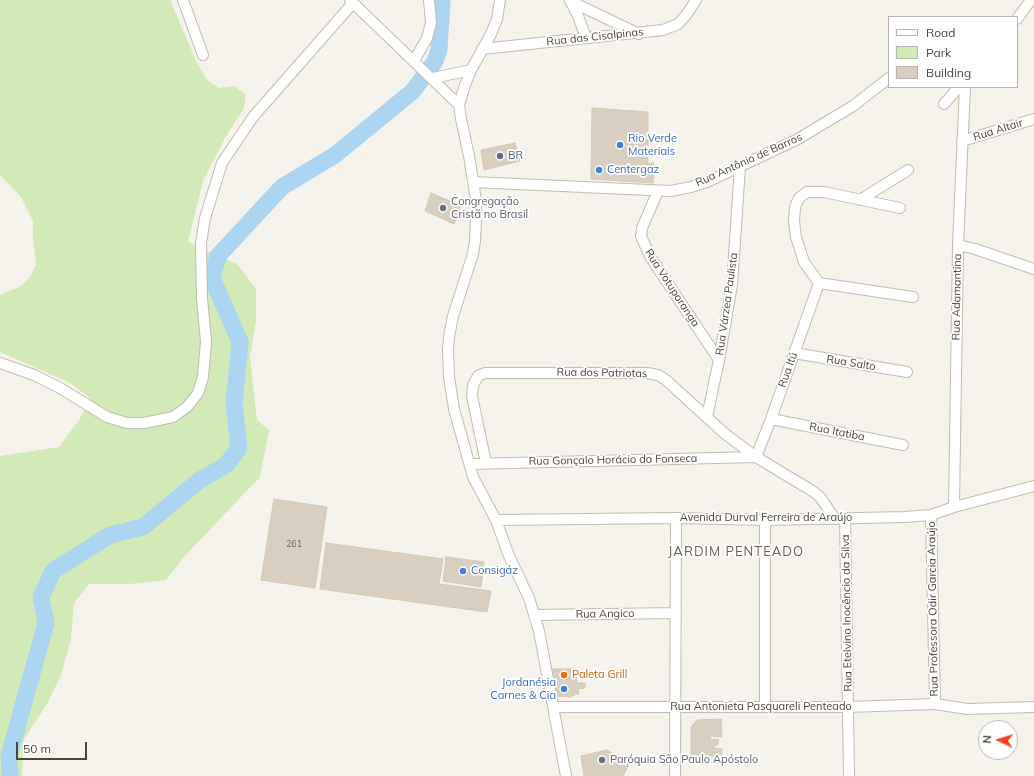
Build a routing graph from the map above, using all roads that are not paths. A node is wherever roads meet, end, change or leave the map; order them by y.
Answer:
1 (183, 0) edge
2 (430, 0) edge
3 (500, 0) edge
4 (570, 0) edge
5 (696, 0) edge
6 (1031, 0) edge
7 (351, 2) edge
8 (1034, 10) edge
9 (1018, 16) edge
10 (1018, 17) edge
11 (639, 34) junction
12 (586, 38) junction
13 (482, 49) junction
14 (203, 55) dead end
15 (417, 63) junction
16 (471, 70) junction
17 (432, 77) junction
18 (888, 79) edge
19 (958, 88) edge
20 (965, 88) edge
21 (944, 104) dead end
22 (459, 105) junction
23 (1034, 119) edge
24 (962, 141) junction
25 (740, 167) junction
26 (908, 170) dead end
27 (473, 182) junction
28 (658, 190) junction
29 (860, 200) junction
30 (900, 208) dead end
31 (958, 244) junction
32 (1034, 269) edge
33 (819, 283) junction
34 (913, 297) dead end
35 (794, 353) junction
36 (719, 360) junction
37 (0, 363) edge
38 (907, 372) dead end
39 (708, 417) junction
40 (771, 419) junction
41 (903, 445) dead end
42 (756, 457) junction
43 (486, 463) junction
44 (470, 464) junction
45 (1033, 486) edge
46 (954, 507) junction
47 (931, 515) junction
48 (676, 518) junction
49 (840, 518) junction
50 (496, 520) junction
51 (765, 520) junction
52 (676, 613) junction
53 (535, 615) junction
54 (935, 704) junction
55 (554, 707) junction
56 (765, 707) junction
57 (848, 707) junction
58 (1034, 707) edge
59 (675, 708) junction
60 (566, 776) edge
61 (675, 776) edge
62 (849, 776) edge

1 - 14 street
2 - 15 street
3 - 13 street
4 - 11 street
4 - 12 street
5 - 11 street, Rua das Cisalpinas
6 - 9 street
7 - 15 street
7 - 37 street
8 - 10 street
11 - 12 street, Rua das Cisalpinas
12 - 13 street, Rua das Cisalpinas
13 - 16 street
15 - 17 street
16 - 17 street
16 - 22 street
17 - 22 street
18 - 25 street, Rua Antônio de Barros
19 - 21 street
20 - 24 street, Rua Adamantina
22 - 27 street
23 - 24 street, Rua Altair
24 - 31 street, Rua Adamantina
25 - 28 street, Rua Antônio de Barros
25 - 36 street, Rua Várzea Paulista
26 - 29 street
27 - 28 street, Rua Antônio de Barros
27 - 44 street
28 - 36 street, Rua Votuporanga
29 - 30 street
29 - 33 street
31 - 32 street
31 - 46 street, Rua Adamantina
33 - 34 street
33 - 35 street, Rua Itú
35 - 38 street, Rua Salto
35 - 40 street, Rua Itú
36 - 39 street, Rua Várzea Paulista
39 - 42 street, Rua dos Patriotas
39 - 43 street, Rua dos Patriotas
40 - 41 street, Rua Itatiba
40 - 42 street, Rua Itú
42 - 43 street, Rua Gonçalo Horácio da Fonseca
42 - 49 street, Rua dos Patriotas
43 - 44 street, Rua Gonçalo Horácio da Fonseca
44 - 50 street
45 - 46 street, Avenida Durval Ferreira de Araújo
46 - 47 street, Avenida Durval Ferreira de Araújo
47 - 49 street, Avenida Durval Ferreira de Araújo
47 - 54 street, Rua Professora Odir Garcia Araújo
48 - 50 street, Avenida Durval Ferreira de Araújo
48 - 51 street, Avenida Durval Ferreira de Araújo
48 - 52 street
49 - 51 street, Avenida Durval Ferreira de Araújo
49 - 57 street, Rua Etelvino Inocêncio da Silva
50 - 53 street
51 - 56 street
52 - 53 street, Rua Angico
52 - 59 street
53 - 55 street
54 - 57 street, Rua Antonieta Pasquareli Penteado
54 - 58 street, Rua Antonieta Pasquareli Penteado
55 - 59 street, Rua Antonieta Pasquareli Penteado
55 - 60 street
56 - 57 street, Rua Antonieta Pasquareli Penteado
56 - 59 street, Rua Antonieta Pasquareli Penteado
57 - 62 street
59 - 61 street

